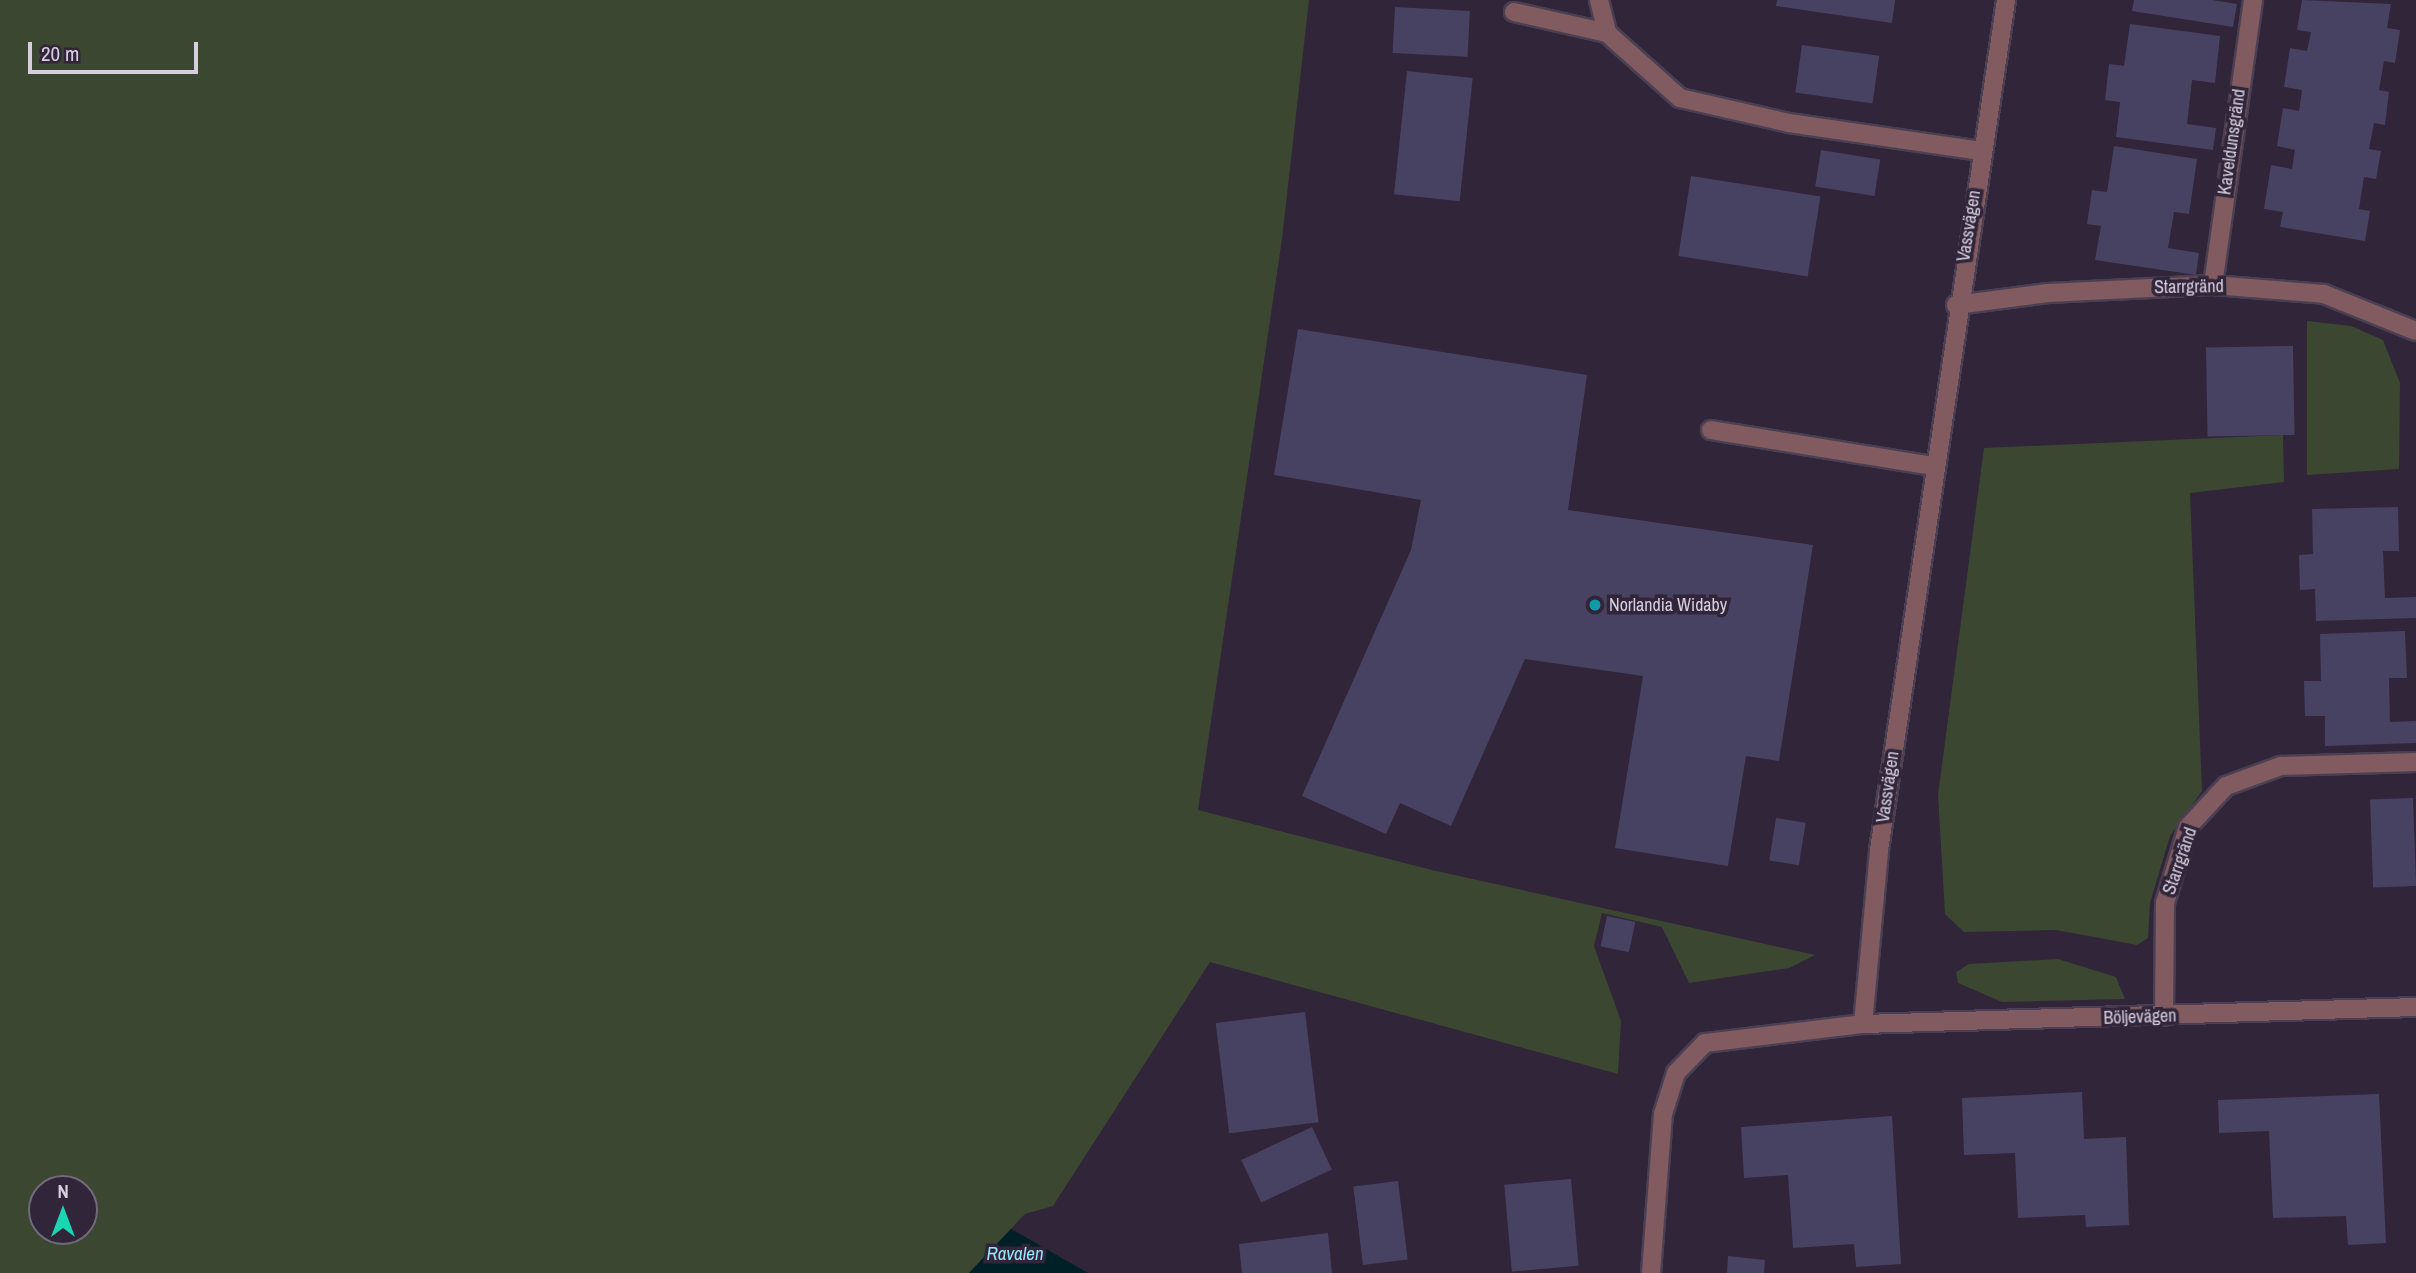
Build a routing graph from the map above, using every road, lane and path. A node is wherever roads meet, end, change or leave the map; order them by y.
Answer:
1 (1599, 0) edge
2 (2006, 0) edge
3 (2253, 0) edge
4 (1514, 12) dead end
5 (1607, 33) junction
6 (1981, 151) junction
7 (2213, 285) junction
8 (1956, 305) junction
9 (2416, 331) edge
10 (1711, 429) dead end
11 (1934, 466) junction
12 (2416, 762) edge
13 (2416, 1007) edge
14 (2164, 1016) junction
15 (1863, 1024) junction
16 (1651, 1273) edge

1 - 5 street
2 - 6 street, Vassvägen
3 - 7 street, Kaveldunsgränd
4 - 5 street
5 - 6 street
6 - 8 street, Vassvägen
7 - 8 street, Starrgränd
7 - 9 street, Starrgränd
8 - 11 street, Vassvägen
10 - 11 street
11 - 15 street, Vassvägen
12 - 14 street, Starrgränd
13 - 14 street, Böljevägen
14 - 15 street, Böljevägen
15 - 16 street

